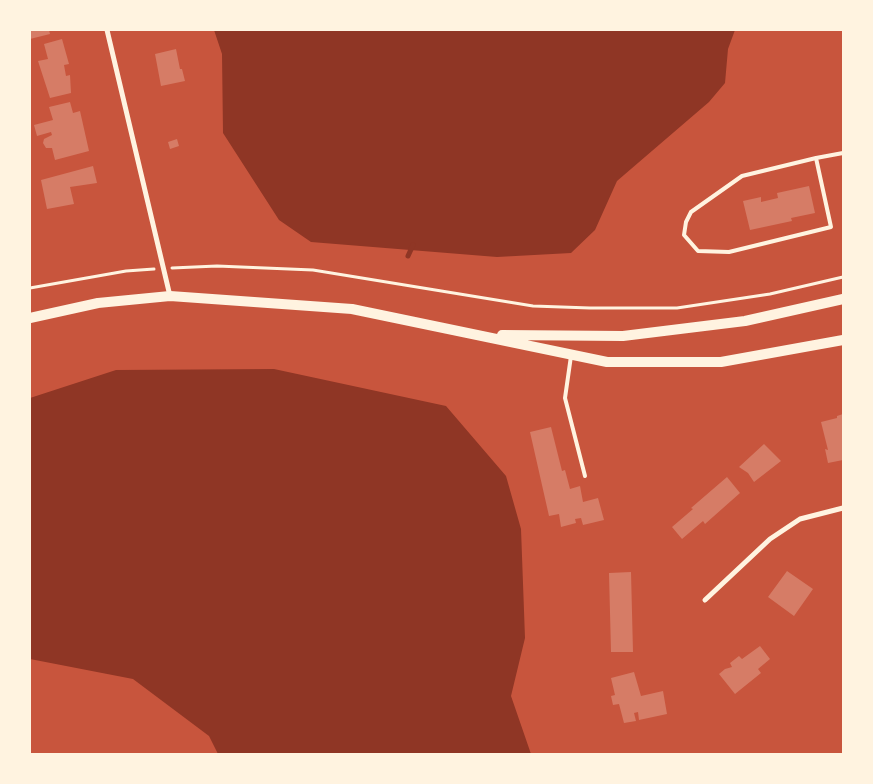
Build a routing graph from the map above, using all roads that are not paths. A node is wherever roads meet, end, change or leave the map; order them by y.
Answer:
1 (107, 30) edge
2 (843, 153) edge
3 (816, 158) junction
4 (170, 296) junction
5 (843, 298) edge
6 (30, 318) edge
7 (480, 334) junction
8 (843, 340) edge
9 (572, 354) junction
10 (585, 476) dead end
11 (843, 508) edge
12 (705, 600) dead end

1 - 4 street
2 - 3 lane
3 - 3 lane
4 - 6 main road
4 - 7 main road
5 - 7 main road
7 - 9 main road
8 - 9 main road
9 - 10 lane
11 - 12 street

